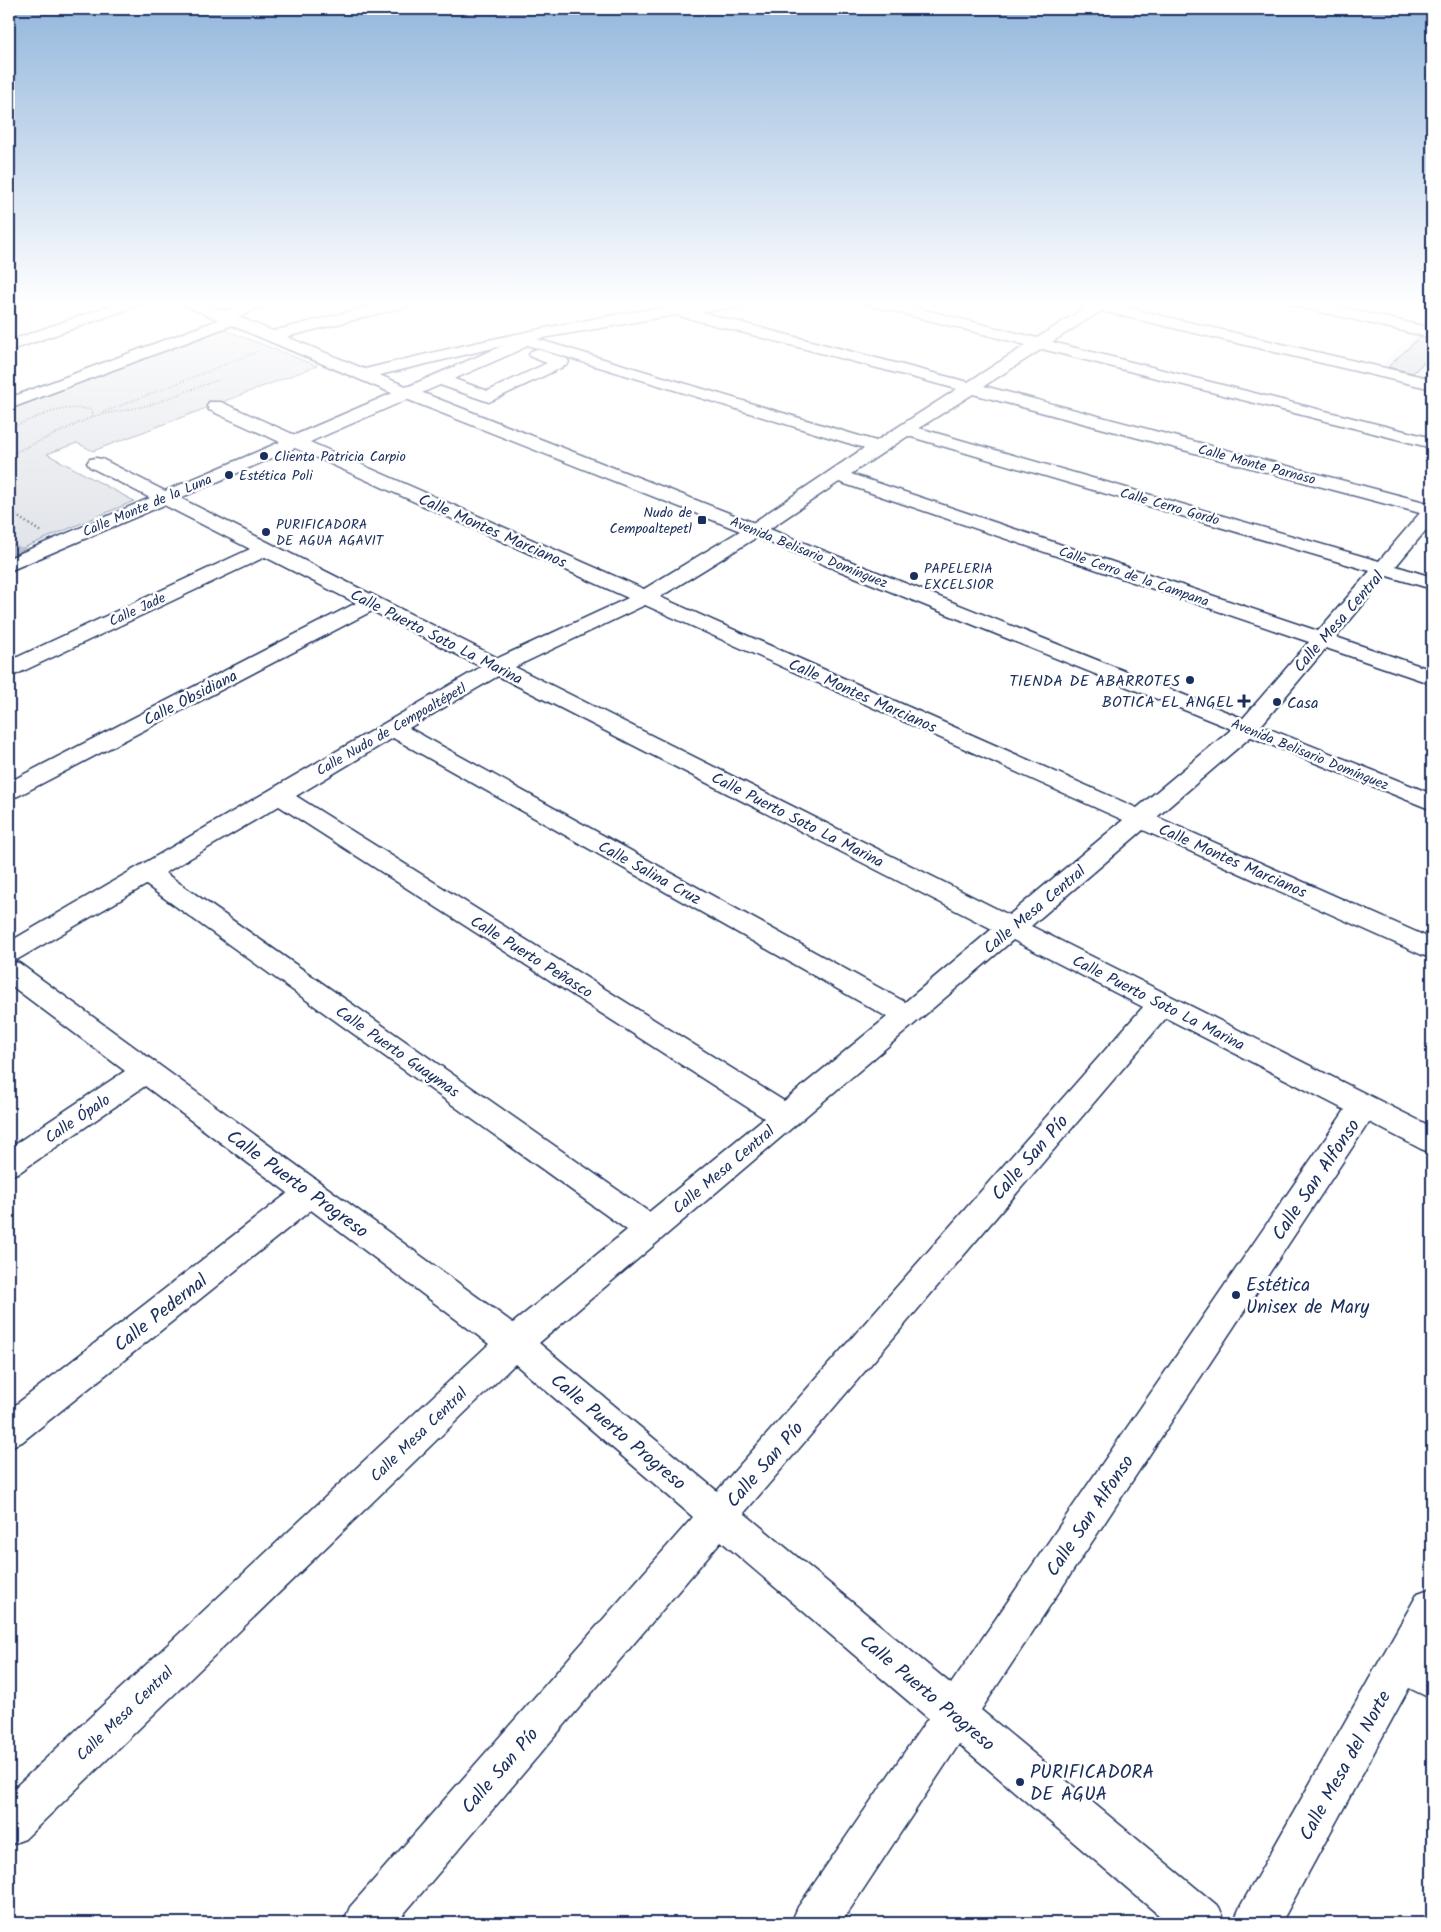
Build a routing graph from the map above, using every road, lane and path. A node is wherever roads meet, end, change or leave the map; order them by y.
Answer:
1 (39, 391) edge
2 (152, 391) edge
3 (187, 391) edge
4 (403, 391) edge
5 (411, 391) edge
6 (473, 391) edge
7 (501, 391) edge
8 (692, 391) edge
9 (965, 391) edge
10 (982, 391) edge
11 (1227, 391) edge
12 (407, 393) junction
13 (489, 397) junction
14 (9, 404) edge
15 (215, 406) dead end
16 (458, 413) junction
17 (92, 416) junction
18 (9, 428) edge
19 (907, 430) junction
20 (294, 441) junction
21 (1432, 443) edge
22 (878, 447) junction
23 (9, 455) edge
24 (96, 463) dead end
25 (837, 475) junction
26 (164, 498) junction
27 (9, 511) edge
28 (1432, 511) edge
29 (755, 530) junction
30 (265, 549) junction
31 (42, 550) junction
32 (9, 564) edge
33 (1384, 568) junction
34 (1432, 582) edge
35 (644, 598) junction
36 (372, 604) junction
37 (1322, 640) junction
38 (497, 667) junction
39 (9, 669) edge
40 (1432, 677) edge
41 (392, 728) junction
42 (1246, 728) junction
43 (9, 791) edge
44 (278, 795) junction
45 (1432, 803) edge
46 (1140, 819) junction
47 (146, 872) junction
48 (1012, 928) junction
49 (1432, 949) edge
50 (9, 954) edge
51 (9, 970) edge
52 (1162, 1004) junction
53 (907, 1016) junction
54 (146, 1071) junction
55 (1364, 1106) junction
56 (786, 1117) junction
57 (1432, 1141) edge
58 (9, 1164) edge
59 (310, 1193) junction
60 (650, 1230) junction
61 (514, 1343) junction
62 (9, 1431) edge
63 (720, 1516) junction
64 (1432, 1607) edge
65 (1417, 1669) edge
66 (955, 1714) junction
67 (9, 1823) edge
68 (366, 1923) edge
69 (814, 1923) edge
70 (1203, 1923) edge
71 (1256, 1923) edge

1 - 14 street
2 - 17 path
3 - 17 path
4 - 12 street, Avenida Belisario Domínguez
5 - 12 street, Calle Monte de la Luna
6 - 13 street
7 - 13 street
8 - 22 street
9 - 19 street, Calle Nudo de Cempoaltépetl
10 - 28 street, Calle Monte Parnaso
11 - 21 street
12 - 16 street, Avenida Belisario Domínguez
12 - 20 street, Calle Monte de la Luna
13 - 16 street
15 - 20 street, Calle Montes Marcianos
16 - 29 street, Avenida Belisario Domínguez
17 - 18 path
17 - 23 path
19 - 22 street, Calle Nudo de Cempoaltépetl
19 - 33 street, Calle Cerro Gordo
20 - 26 street, Calle Monte de la Luna
20 - 35 street, Calle Montes Marcianos
22 - 25 street, Calle Nudo de Cempoaltépetl
24 - 26 street, Calle Puerto Soto La Marina
25 - 29 street, Calle Nudo de Cempoaltépetl
25 - 37 street, Calle Cerro de la Campana
26 - 30 street, Calle Puerto Soto La Marina
26 - 31 street, Calle Monte de la Luna
27 - 31 path
28 - 33 street, Calle Mesa Central
29 - 35 street, Calle Nudo de Cempoaltépetl
29 - 42 street, Avenida Belisario Domínguez
30 - 36 street, Calle Puerto Soto La Marina
30 - 39 street, Calle Jade
31 - 32 street, Calle Monte de la Luna
33 - 34 street, Calle Cerro Gordo
33 - 37 street, Calle Mesa Central
35 - 38 street, Calle Nudo de Cempoaltépetl
35 - 46 street, Calle Montes Marcianos
36 - 38 street, Calle Puerto Soto La Marina
36 - 43 street, Calle Obsidiana
37 - 40 street, Calle Cerro de la Campana
37 - 42 street, Calle Mesa Central
38 - 41 street, Calle Nudo de Cempoaltépetl
38 - 48 street, Calle Puerto Soto La Marina
41 - 44 street, Calle Nudo de Cempoaltépetl
41 - 53 street, Calle Salina Cruz
42 - 45 street, Avenida Belisario Domínguez
42 - 46 street, Calle Mesa Central
44 - 47 street, Calle Nudo de Cempoaltépetl
44 - 56 street, Calle Puerto Peñasco
46 - 48 street, Calle Mesa Central
46 - 49 street, Calle Montes Marcianos
47 - 50 street, Calle Nudo de Cempoaltépetl
47 - 60 street, Calle Puerto Guaymas
48 - 52 street, Calle Puerto Soto La Marina
48 - 53 street, Calle Mesa Central
51 - 54 street, Calle Puerto Progreso
52 - 55 street, Calle Puerto Soto La Marina
52 - 63 street, Calle San Pío
53 - 56 street, Calle Mesa Central
54 - 58 street, Calle Ópalo
54 - 59 street, Calle Puerto Progreso
55 - 57 street, Calle Puerto Soto La Marina
55 - 66 street, Calle San Alfonso
56 - 60 street, Calle Mesa Central
59 - 61 street, Calle Puerto Progreso
59 - 62 street, Calle Pedernal
60 - 61 street, Calle Mesa Central
61 - 63 street, Calle Puerto Progreso
61 - 67 street, Calle Mesa Central
63 - 66 street, Calle Puerto Progreso
63 - 68 street, Calle San Pío
64 - 65 street, Calle Mesa del Norte
65 - 71 street, Calle Mesa del Norte
66 - 69 street, Calle San Alfonso
66 - 70 street, Calle Puerto Progreso

